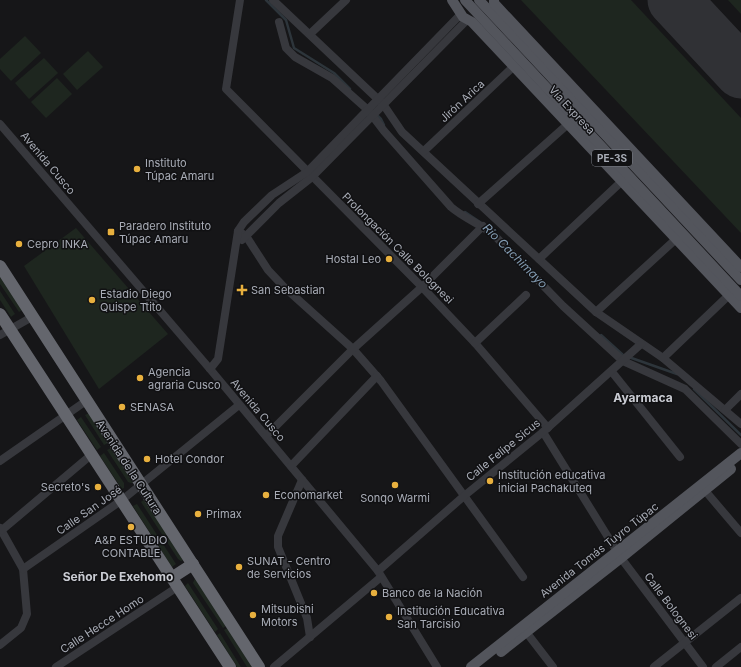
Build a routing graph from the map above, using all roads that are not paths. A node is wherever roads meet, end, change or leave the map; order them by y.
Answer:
1 (240, 0) edge
2 (273, 0) edge
3 (346, 0) edge
4 (479, 0) edge
5 (494, 2) edge
6 (462, 9) edge
7 (487, 17) junction
8 (279, 22) dead end
9 (310, 34) junction
10 (514, 66) junction
11 (571, 99) junction
12 (564, 106) junction
13 (376, 107) junction
14 (598, 114) junction
15 (0, 124) edge
16 (568, 124) junction
17 (578, 134) junction
18 (424, 151) junction
19 (309, 174) junction
20 (622, 182) junction
21 (665, 186) junction
22 (272, 195) junction
23 (279, 203) junction
24 (478, 204) junction
25 (645, 205) junction
26 (681, 216) junction
27 (673, 223) junction
28 (483, 226) junction
29 (238, 231) junction
30 (246, 236) junction
31 (676, 239) junction
32 (236, 246) junction
33 (539, 259) junction
34 (0, 266) edge
35 (741, 267) edge
36 (741, 280) edge
37 (422, 287) junction
38 (526, 295) dead end
39 (729, 295) junction
40 (741, 296) edge
41 (741, 308) edge
42 (596, 312) junction
43 (0, 314) edge
44 (32, 317) junction
45 (5, 332) edge
46 (476, 343) junction
47 (641, 344) junction
48 (353, 349) junction
49 (663, 358) junction
50 (623, 362) junction
51 (210, 369) junction
52 (612, 372) junction
53 (377, 376) junction
54 (741, 394) edge
55 (86, 401) junction
56 (239, 405) junction
57 (724, 410) junction
58 (65, 415) junction
59 (741, 424) edge
60 (545, 430) junction
61 (266, 436) junction
62 (741, 444) edge
63 (741, 453) edge
64 (91, 455) junction
65 (680, 457) dead end
66 (0, 460) edge
67 (741, 460) edge
68 (291, 466) junction
69 (302, 480) junction
70 (142, 486) junction
71 (702, 487) junction
72 (464, 496) junction
73 (122, 500) junction
74 (1, 529) edge
75 (740, 530) edge
76 (619, 555) junction
77 (193, 564) junction
78 (23, 569) junction
79 (379, 574) junction
80 (523, 577) dead end
81 (176, 582) junction
82 (741, 598) edge
83 (524, 629) junction
84 (310, 637) junction
85 (684, 644) junction
86 (0, 645) edge
87 (741, 647) edge
88 (56, 667) edge
89 (230, 667) edge
90 (259, 667) edge
91 (274, 667) edge
92 (437, 667) edge
93 (471, 667) edge
94 (482, 667) edge
95 (553, 667) edge
96 (654, 667) edge
97 (703, 667) edge
98 (716, 667) edge

1 - 19 street, Prolongación Calle Bolognesi
2 - 9 street
3 - 9 street
4 - 7 main road, Vía Expresa / PE-3S
5 - 7 main road
5 - 14 main road, Vía Expresa / PE-3S
6 - 7 main road, Vía Expresa / PE-3S
6 - 7 main road
6 - 10 main road, Vía Expresa / PE-3S
6 - 13 street
7 - 11 main road, Vía Expresa / PE-3S
7 - 12 main road, Vía Expresa / PE-3S
8 - 13 street
9 - 13 street
10 - 16 main road, Vía Expresa / PE-3S
10 - 18 street, Jirón Arica
11 - 14 main road
11 - 26 main road, Vía Expresa / PE-3S
12 - 17 main road
12 - 27 main road, Vía Expresa / PE-3S
13 - 18 street
13 - 19 street
13 - 28 street
14 - 21 main road, Vía Expresa / PE-3S
15 - 51 street, Avenida Cusco
16 - 17 main road, Vía Expresa / PE-3S
16 - 24 street
17 - 20 main road, Vía Expresa / PE-3S
18 - 24 street
19 - 22 street
19 - 23 street
19 - 37 street, Prolongación Calle Bolognesi
20 - 25 main road, Vía Expresa / PE-3S
20 - 33 street
21 - 26 main road
21 - 35 main road, Vía Expresa / PE-3S
22 - 23 street
22 - 29 street
23 - 30 street
24 - 33 street
25 - 27 main road
25 - 31 main road, Vía Expresa / PE-3S
26 - 36 main road, Vía Expresa / PE-3S
27 - 40 main road, Vía Expresa / PE-3S
28 - 37 street
28 - 50 street
29 - 30 street
29 - 32 street
30 - 32 street
30 - 48 street
31 - 39 main road, Vía Expresa / PE-3S
31 - 42 street
32 - 51 street
33 - 42 street
34 - 44 highway, Avenida de la Cultura
37 - 46 street, Prolongación Calle Bolognesi
37 - 48 street
38 - 46 street
39 - 41 main road, Vía Expresa / PE-3S
39 - 49 street
42 - 47 street
43 - 45 highway
44 - 45 street
44 - 55 highway, Avenida de la Cultura
45 - 58 highway
46 - 60 street, Prolongación Calle Bolognesi
47 - 49 street
47 - 50 street, Calle Felipe Sicus
48 - 53 street
48 - 61 street
49 - 57 street
50 - 52 street, Calle Felipe Sicus
50 - 62 street
51 - 56 street, Avenida Cusco
52 - 60 street, Calle Felipe Sicus
52 - 65 street
53 - 68 street
53 - 72 street
54 - 57 street
55 - 58 street
55 - 70 highway, Avenida de la Cultura
56 - 61 street, Avenida Cusco
56 - 70 street, Calle San José
57 - 59 street
58 - 64 highway
58 - 66 street
60 - 72 street, Calle Felipe Sicus
60 - 76 street, Prolongación Calle Bolognesi
61 - 68 street, Avenida Cusco
63 - 71 main road, Avenida Tomás Tuyro Túpac
64 - 73 highway
64 - 74 street
67 - 71 main road, Avenida Tomás Tuyro Túpac
68 - 69 street, Avenida Cusco
69 - 79 street, Avenida Cusco
69 - 84 street
70 - 73 street, Calle San José
70 - 77 highway, Avenida de la Cultura
71 - 75 street
71 - 76 main road, Avenida Tomás Tuyro Túpac
72 - 79 street, Calle Felipe Sicus
72 - 80 street
73 - 78 street, Calle San José
73 - 81 highway
74 - 78 street
76 - 83 main road, Avenida Tomás Tuyro Túpac
76 - 85 street, Calle Bolognesi
77 - 81 highway
77 - 90 highway, Avenida de la Cultura
78 - 86 street
79 - 84 street, Calle Felipe Sicus
79 - 92 street, Avenida Cusco
81 - 88 street, Calle Hecce Homo
81 - 89 highway
82 - 85 street
83 - 93 main road, Avenida Tomás Tuyro Túpac
83 - 94 main road, Avenida Tomás Tuyro Túpac
83 - 95 street
84 - 91 street, Calle Felipe Sicus
85 - 96 street
85 - 97 street, Calle Bolognesi
87 - 98 street

